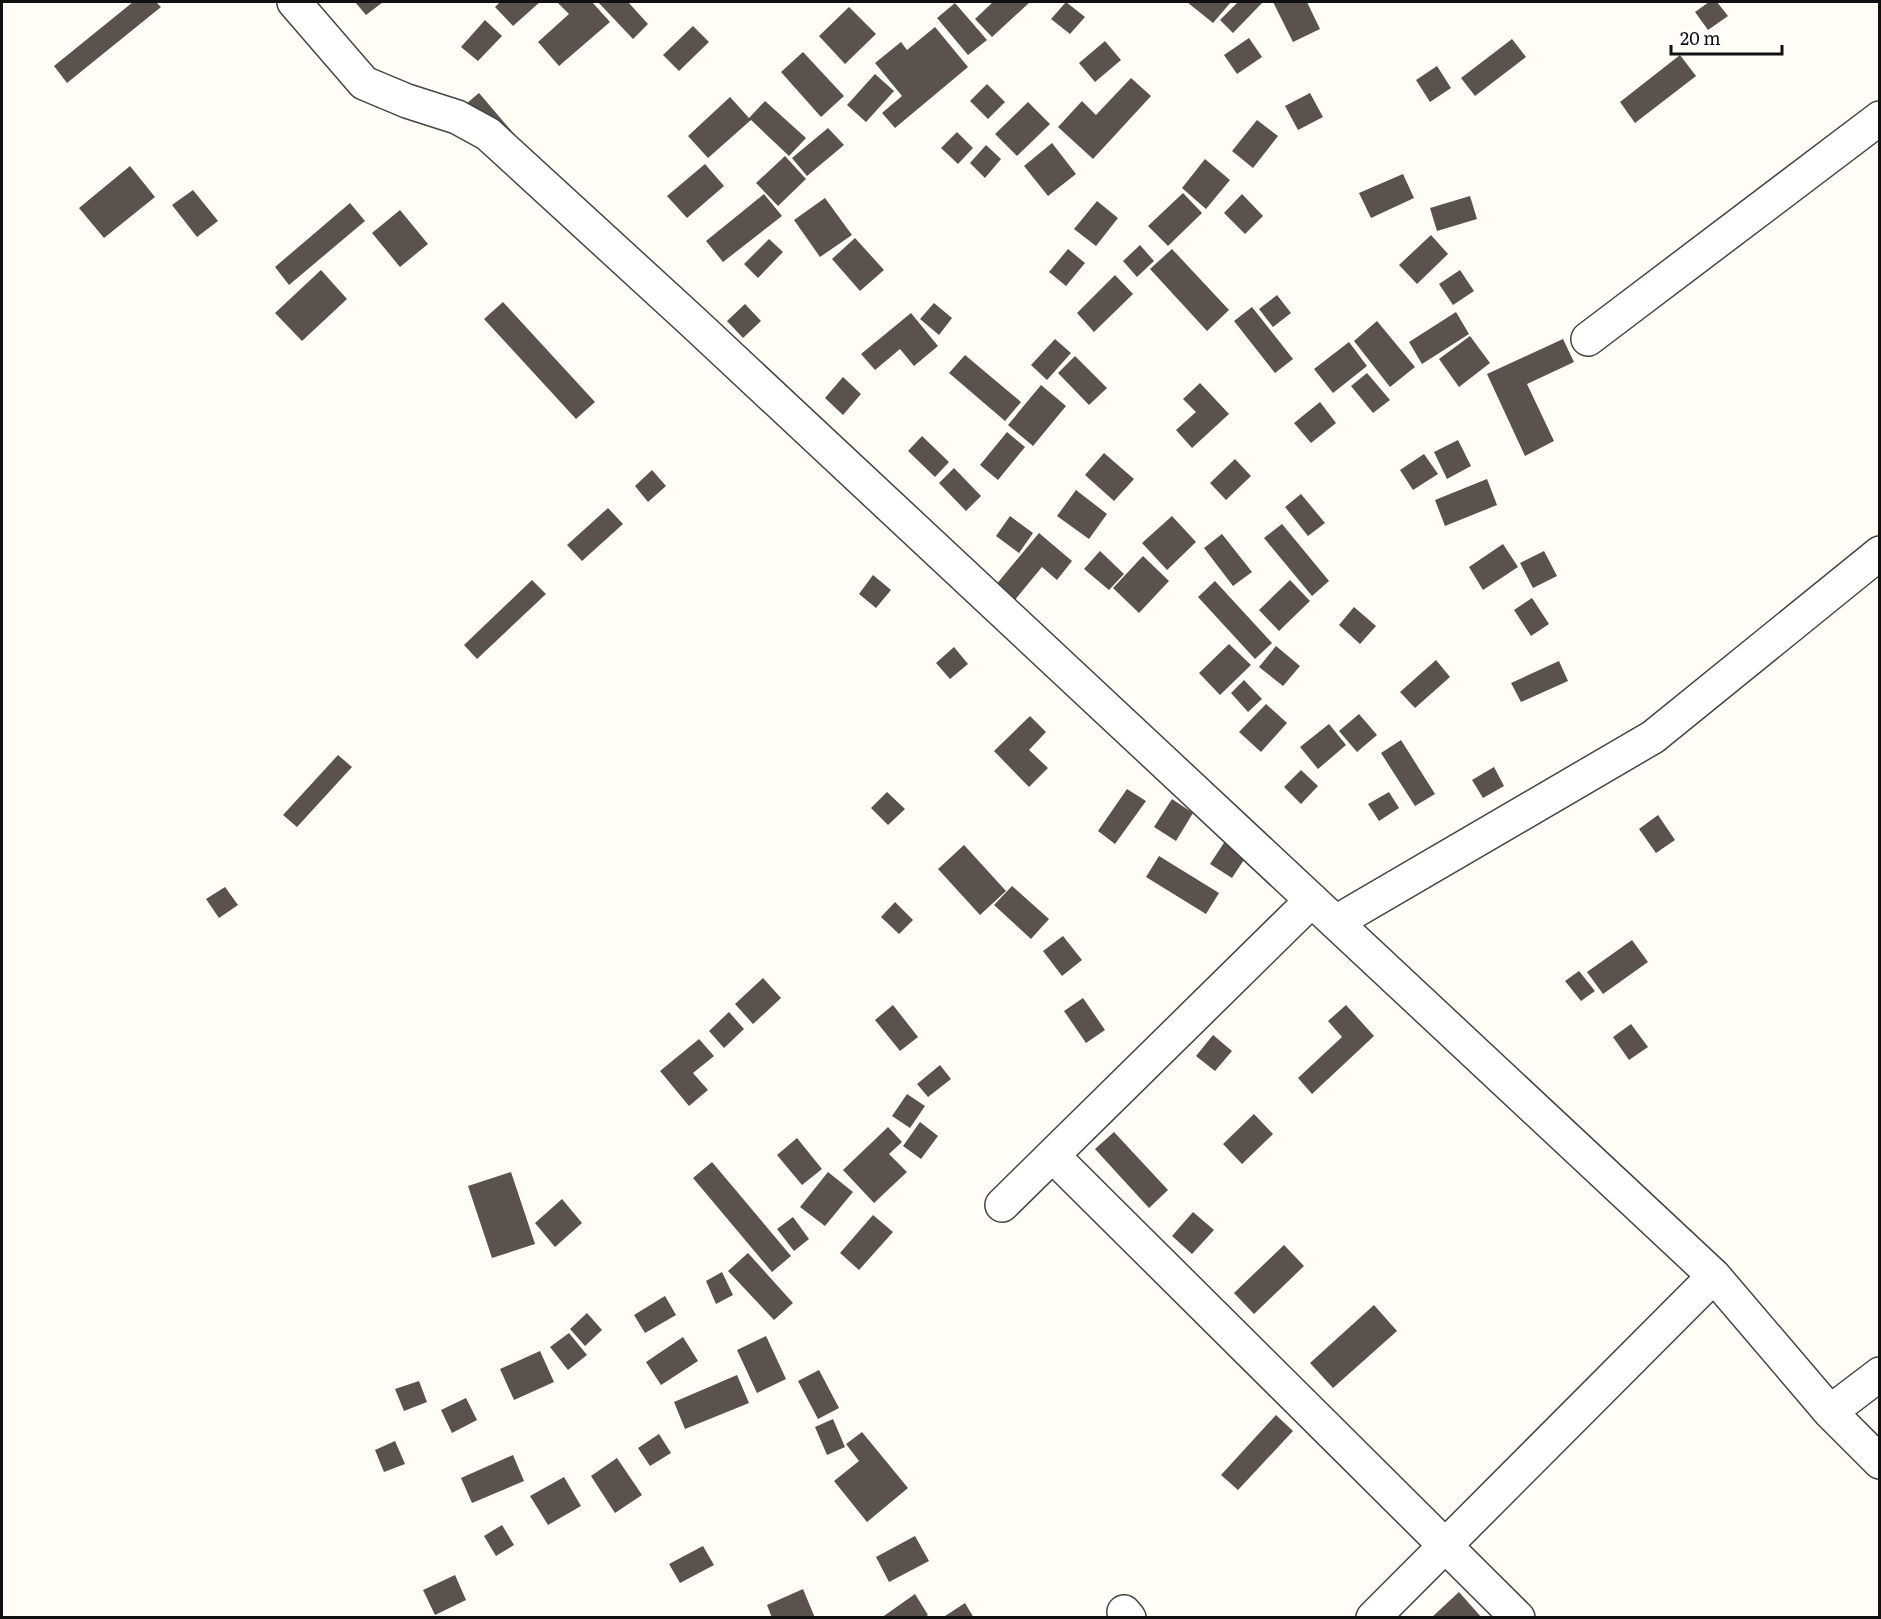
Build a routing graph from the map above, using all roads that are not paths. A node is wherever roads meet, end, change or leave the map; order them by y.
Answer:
1 (294, 2) edge
2 (1880, 118) edge
3 (1588, 339) dead end
4 (1880, 553) edge
5 (1312, 900) junction
6 (1336, 922) junction
7 (1053, 1156) junction
8 (1002, 1205) dead end
9 (1714, 1276) junction
10 (1880, 1374) edge
11 (1830, 1412) junction
12 (1880, 1462) edge
13 (1445, 1545) junction
14 (1372, 1617) edge
15 (1518, 1617) edge

1 - 5 street
2 - 3 street
4 - 6 street
5 - 6 street
5 - 7 street
6 - 9 street
7 - 8 street
7 - 13 street
9 - 11 street
9 - 13 street
10 - 11 street
11 - 12 street
13 - 14 street
13 - 15 street

